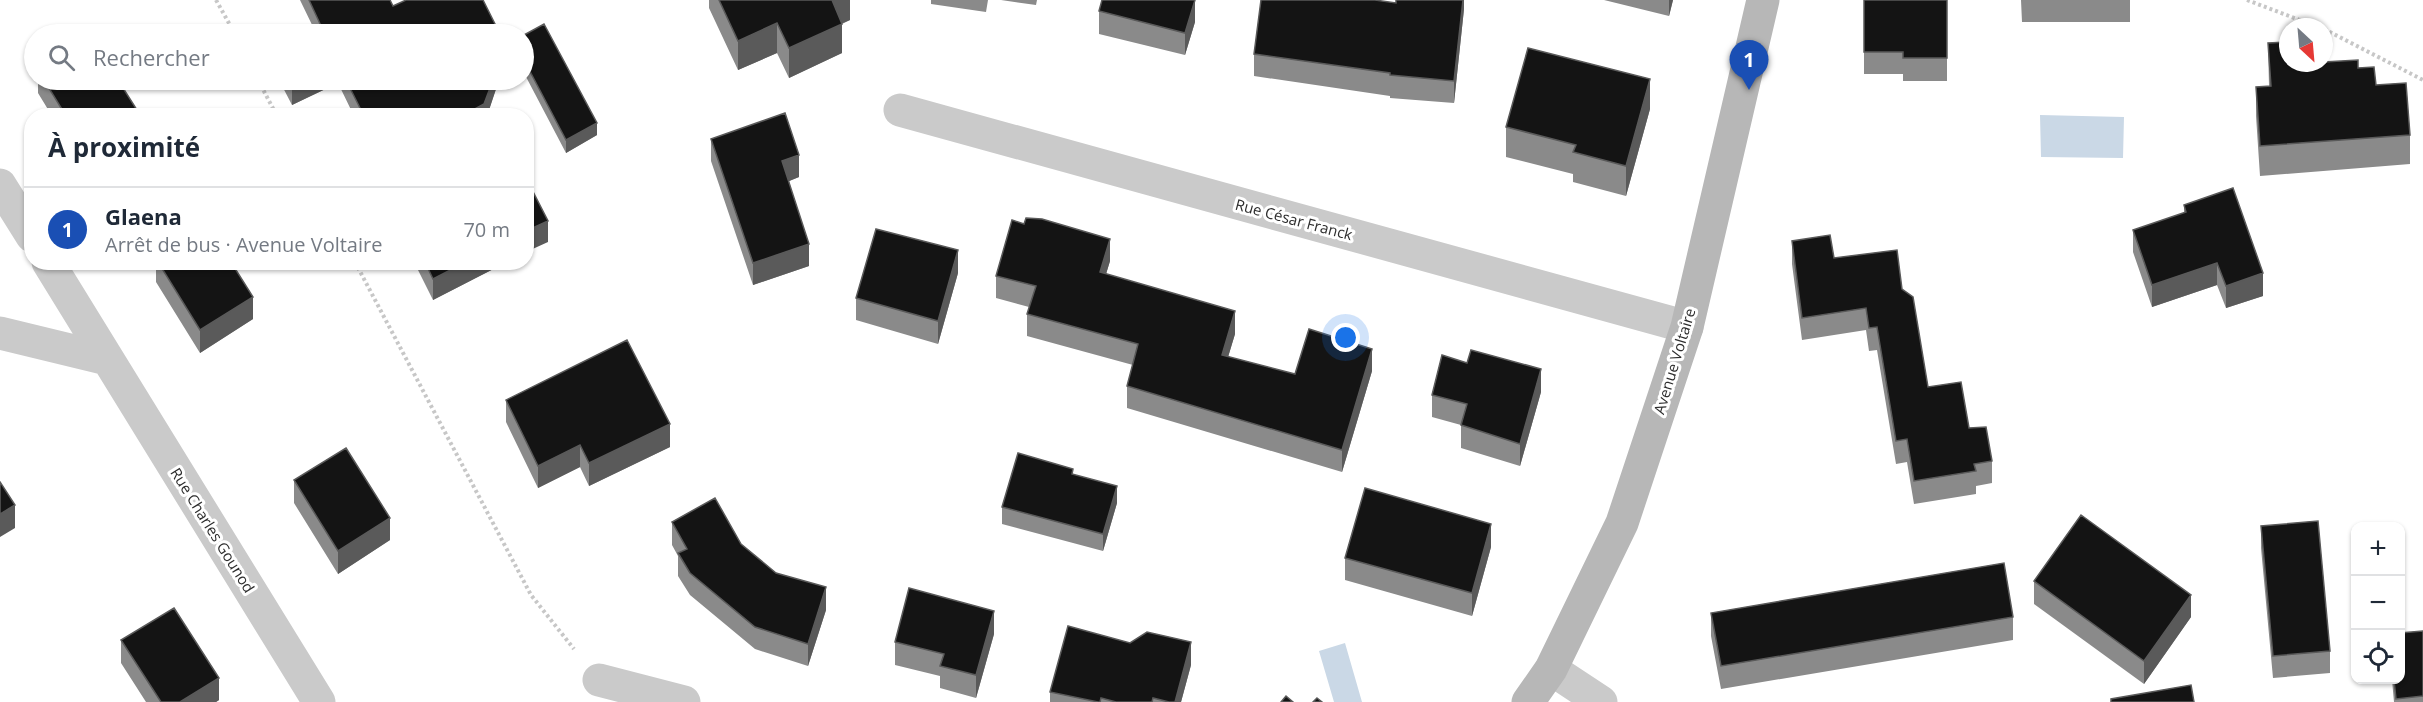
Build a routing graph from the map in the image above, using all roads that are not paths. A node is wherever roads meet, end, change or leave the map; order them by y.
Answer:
1 (1763, 0) edge
2 (900, 110) dead end
3 (0, 185) edge
4 (24, 223) edge
5 (53, 270) edge
6 (1687, 327) junction
7 (0, 333) edge
8 (107, 359) junction
9 (1551, 669) junction
10 (599, 680) road end
11 (320, 702) edge
12 (684, 702) edge
13 (1528, 702) edge
14 (1601, 702) edge

1 - 6 main road, Avenue Voltaire
2 - 6 street, Rue César Franck
3 - 4 street
5 - 8 street, Rue Charles Gounod
6 - 9 main road, Avenue Voltaire
7 - 8 street
8 - 11 street, Rue Charles Gounod
9 - 13 main road, Avenue Voltaire
9 - 14 street
10 - 12 street

